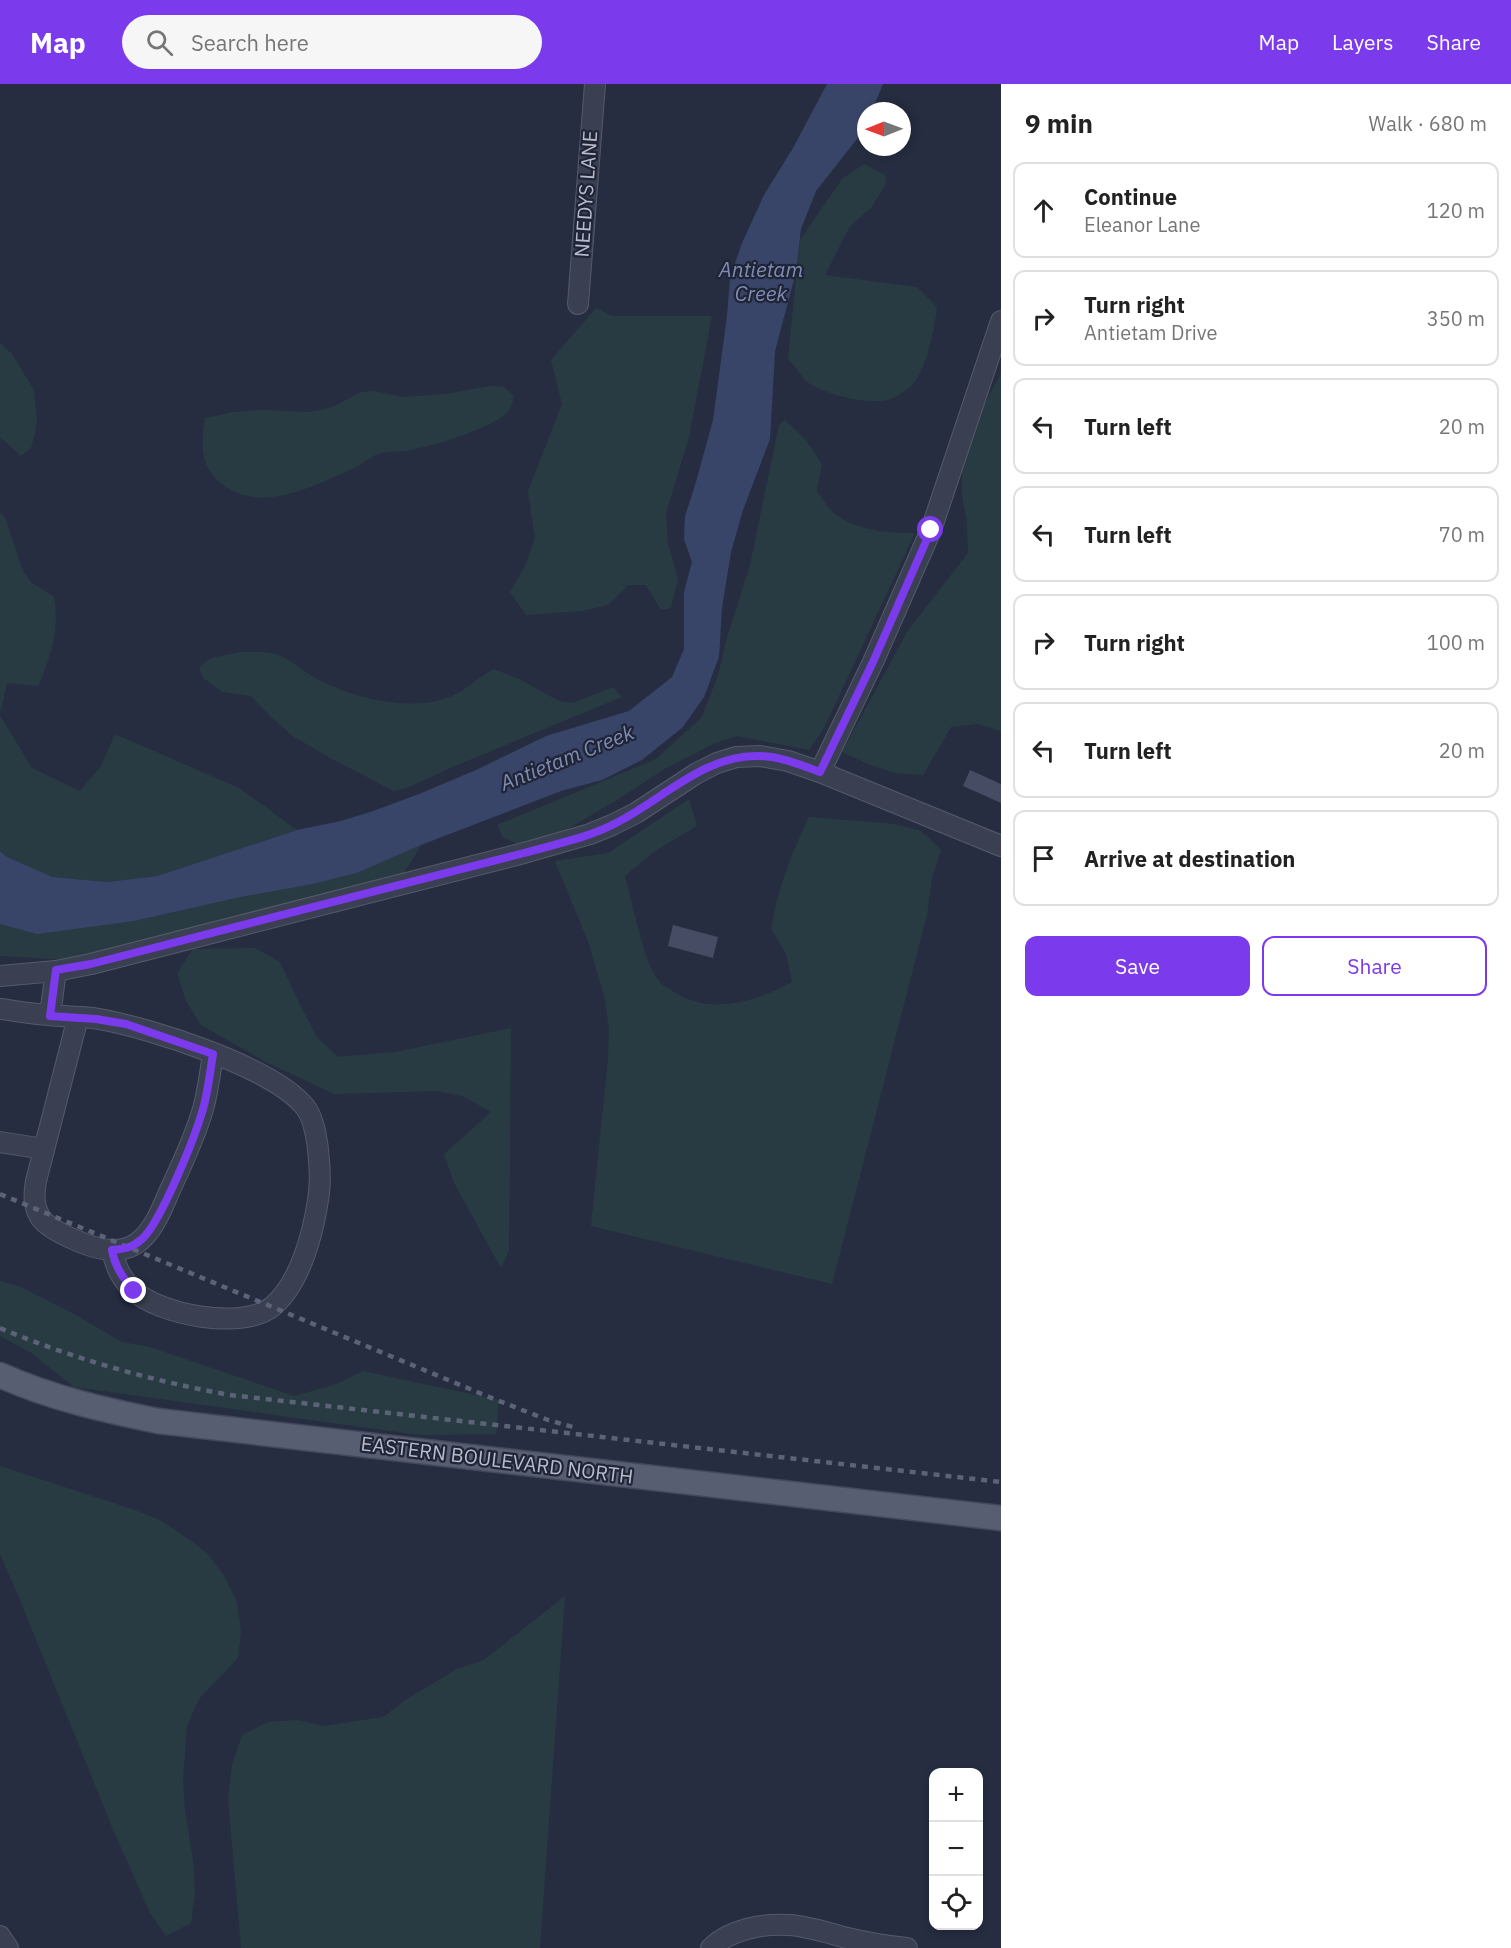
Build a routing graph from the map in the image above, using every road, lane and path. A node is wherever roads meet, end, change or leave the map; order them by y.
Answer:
1 (594, 84) edge
2 (578, 304) dead end
3 (1001, 321) edge
4 (820, 772) junction
5 (1001, 846) edge
6 (56, 970) junction
7 (0, 976) edge
8 (0, 1009) edge
9 (50, 1016) junction
10 (78, 1017) junction
11 (213, 1054) junction
12 (0, 1142) edge
13 (44, 1149) junction
14 (112, 1250) junction
15 (0, 1375) edge
16 (1001, 1518) edge
17 (0, 1936) edge
18 (8, 1948) edge
19 (711, 1948) edge
20 (907, 1948) edge

1 - 2 street, NEEDYS LANE
3 - 4 street
4 - 5 street
4 - 6 street
6 - 7 street
6 - 9 street
8 - 9 street
9 - 10 street
10 - 11 street
10 - 13 street
11 - 14 street
11 - 14 street
12 - 13 street
13 - 14 street
15 - 16 main road, EASTERN BOULEVARD NORTH
17 - 18 street
19 - 20 street

